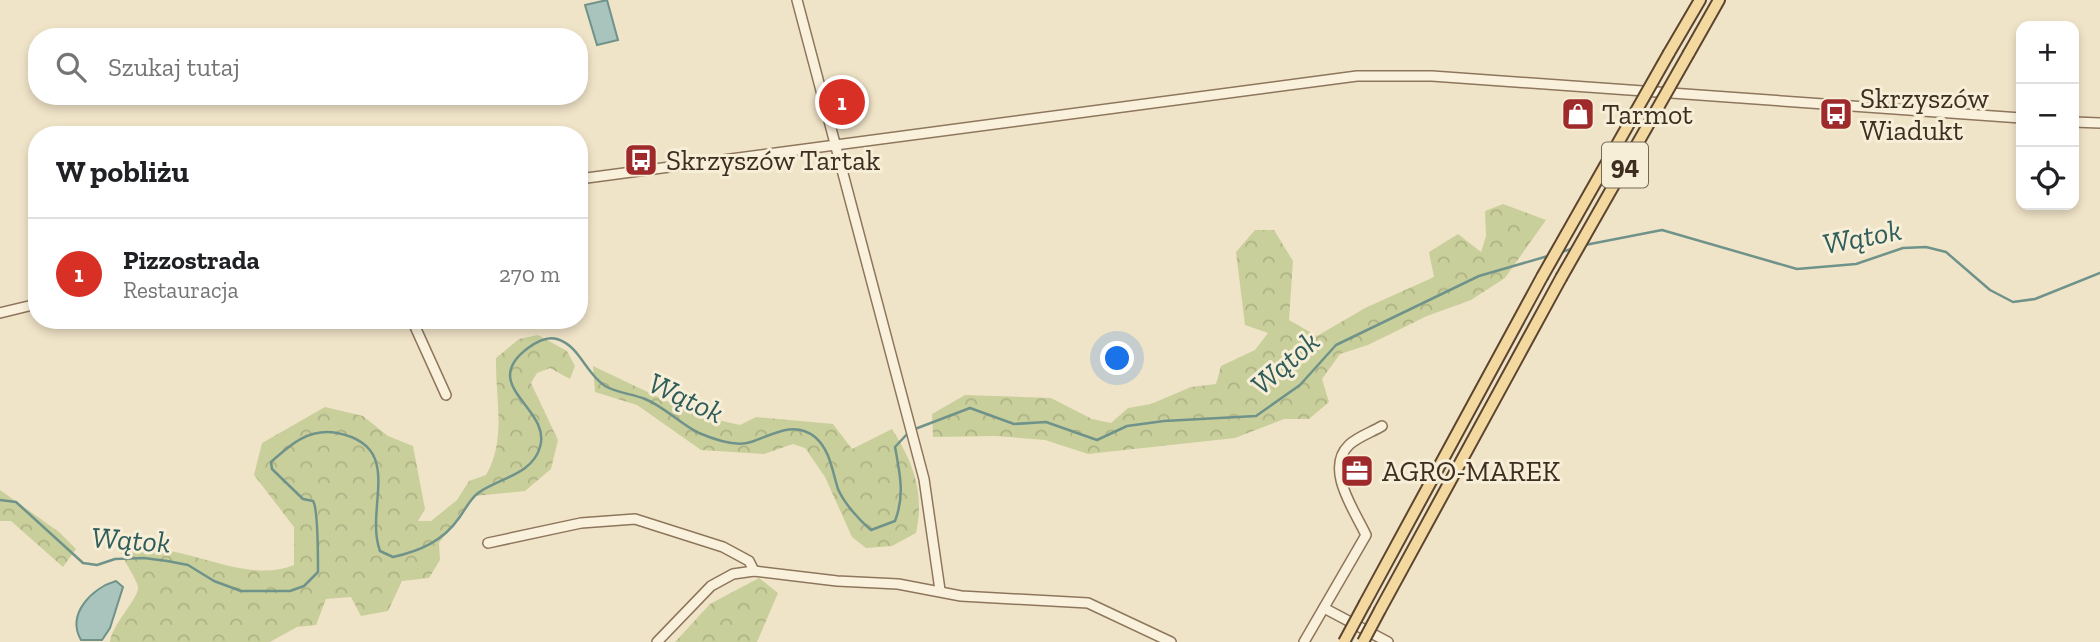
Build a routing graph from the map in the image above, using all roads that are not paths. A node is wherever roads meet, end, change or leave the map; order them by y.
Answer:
1 (797, 0) edge
2 (1700, 0) edge
3 (1719, 0) edge
4 (2016, 118) edge
5 (2079, 122) edge
6 (2100, 124) edge
7 (835, 144) junction
8 (588, 177) edge
9 (28, 305) edge
10 (0, 313) edge
11 (416, 329) edge
12 (446, 395) dead end
13 (1382, 426) dead end
14 (488, 543) dead end
15 (754, 570) junction
16 (940, 590) junction
17 (1324, 608) junction
18 (657, 642) edge
19 (1171, 642) edge
20 (1304, 642) edge
21 (1344, 642) edge
22 (1363, 642) edge
23 (1388, 642) edge

1 - 7 street
2 - 21 main road, 94, bridge
3 - 22 main road, 94, bridge
4 - 7 street
5 - 6 street
7 - 8 street
7 - 16 street
9 - 10 street
11 - 12 street
13 - 17 street
14 - 15 street
15 - 16 street
15 - 18 street
16 - 19 street
17 - 20 street
17 - 23 street

